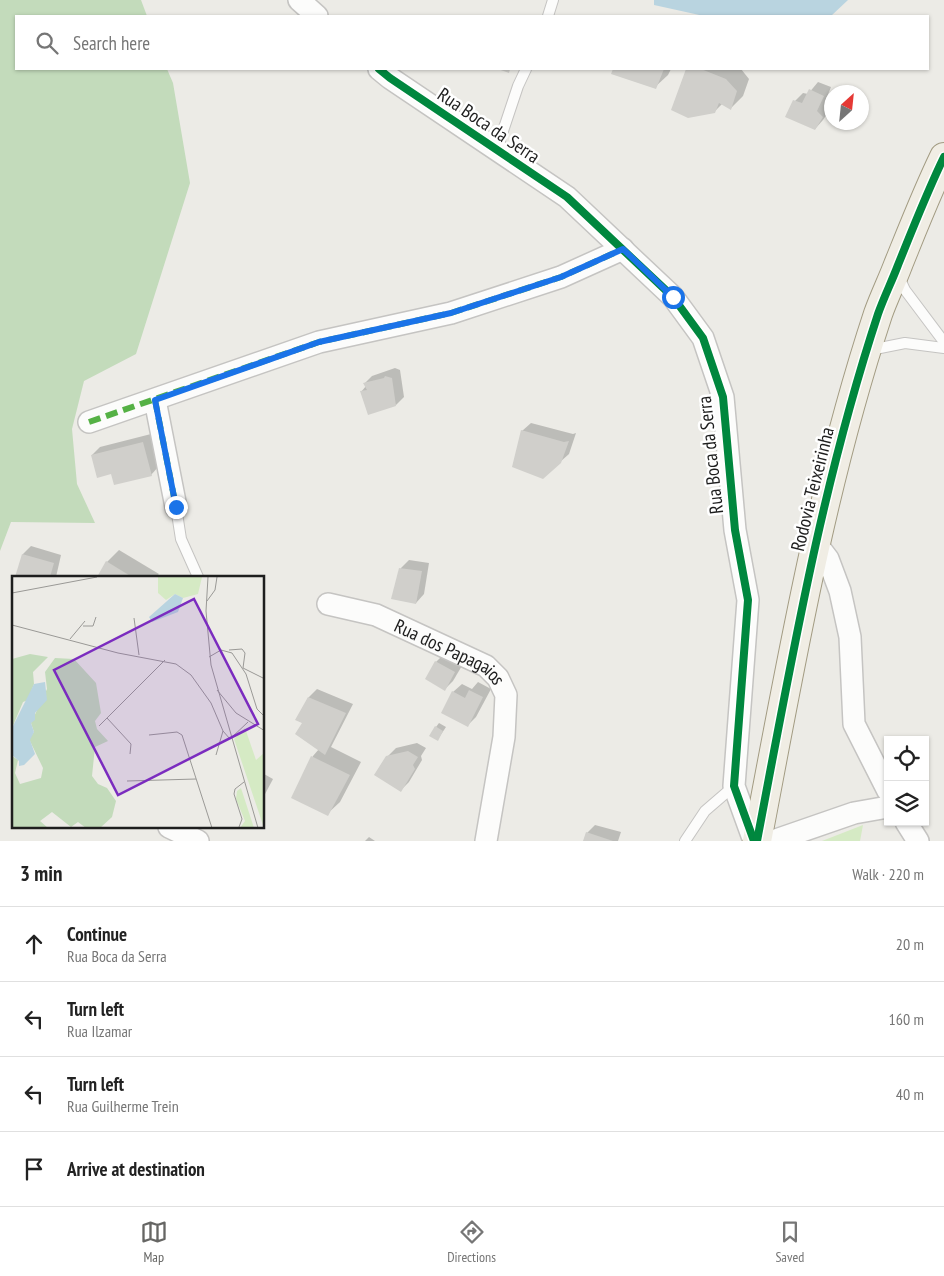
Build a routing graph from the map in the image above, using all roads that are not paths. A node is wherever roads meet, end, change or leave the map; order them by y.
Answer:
1 (299, 0) edge
2 (553, 0) edge
3 (317, 15) edge
4 (548, 15) edge
5 (380, 70) edge
6 (526, 70) edge
7 (497, 149) junction
8 (944, 157) edge
9 (623, 249) junction
10 (896, 270) junction
11 (944, 342) edge
12 (944, 348) edge
13 (866, 351) junction
14 (155, 400) junction
15 (89, 422) dead end
16 (176, 507) joint
17 (815, 542) junction
18 (198, 576) edge
19 (328, 604) dead end
20 (884, 783) edge
21 (734, 786) junction
22 (884, 808) edge
23 (909, 826) edge
24 (171, 828) edge
25 (198, 841) edge
26 (486, 841) edge
27 (685, 841) edge
28 (755, 841) edge
29 (774, 841) edge
30 (918, 841) edge

1 - 3 street
2 - 4 lane
5 - 7 street, Rua Boca da Serra
6 - 7 lane
7 - 9 street, Rua Boca da Serra
8 - 10 main road, Rodovia Teixeirinha
9 - 14 street
9 - 21 street, Rua Boca da Serra
10 - 11 lane
10 - 13 main road, Rodovia Teixeirinha
12 - 13 lane
13 - 17 main road, Rodovia Teixeirinha
14 - 15 street
14 - 16 street
16 - 18 lane
17 - 20 street
17 - 28 main road, Rodovia Teixeirinha
19 - 26 street, Rua dos Papagaios
21 - 27 lane
21 - 28 street, Rua Boca da Serra
22 - 29 street
23 - 30 street
24 - 25 street

